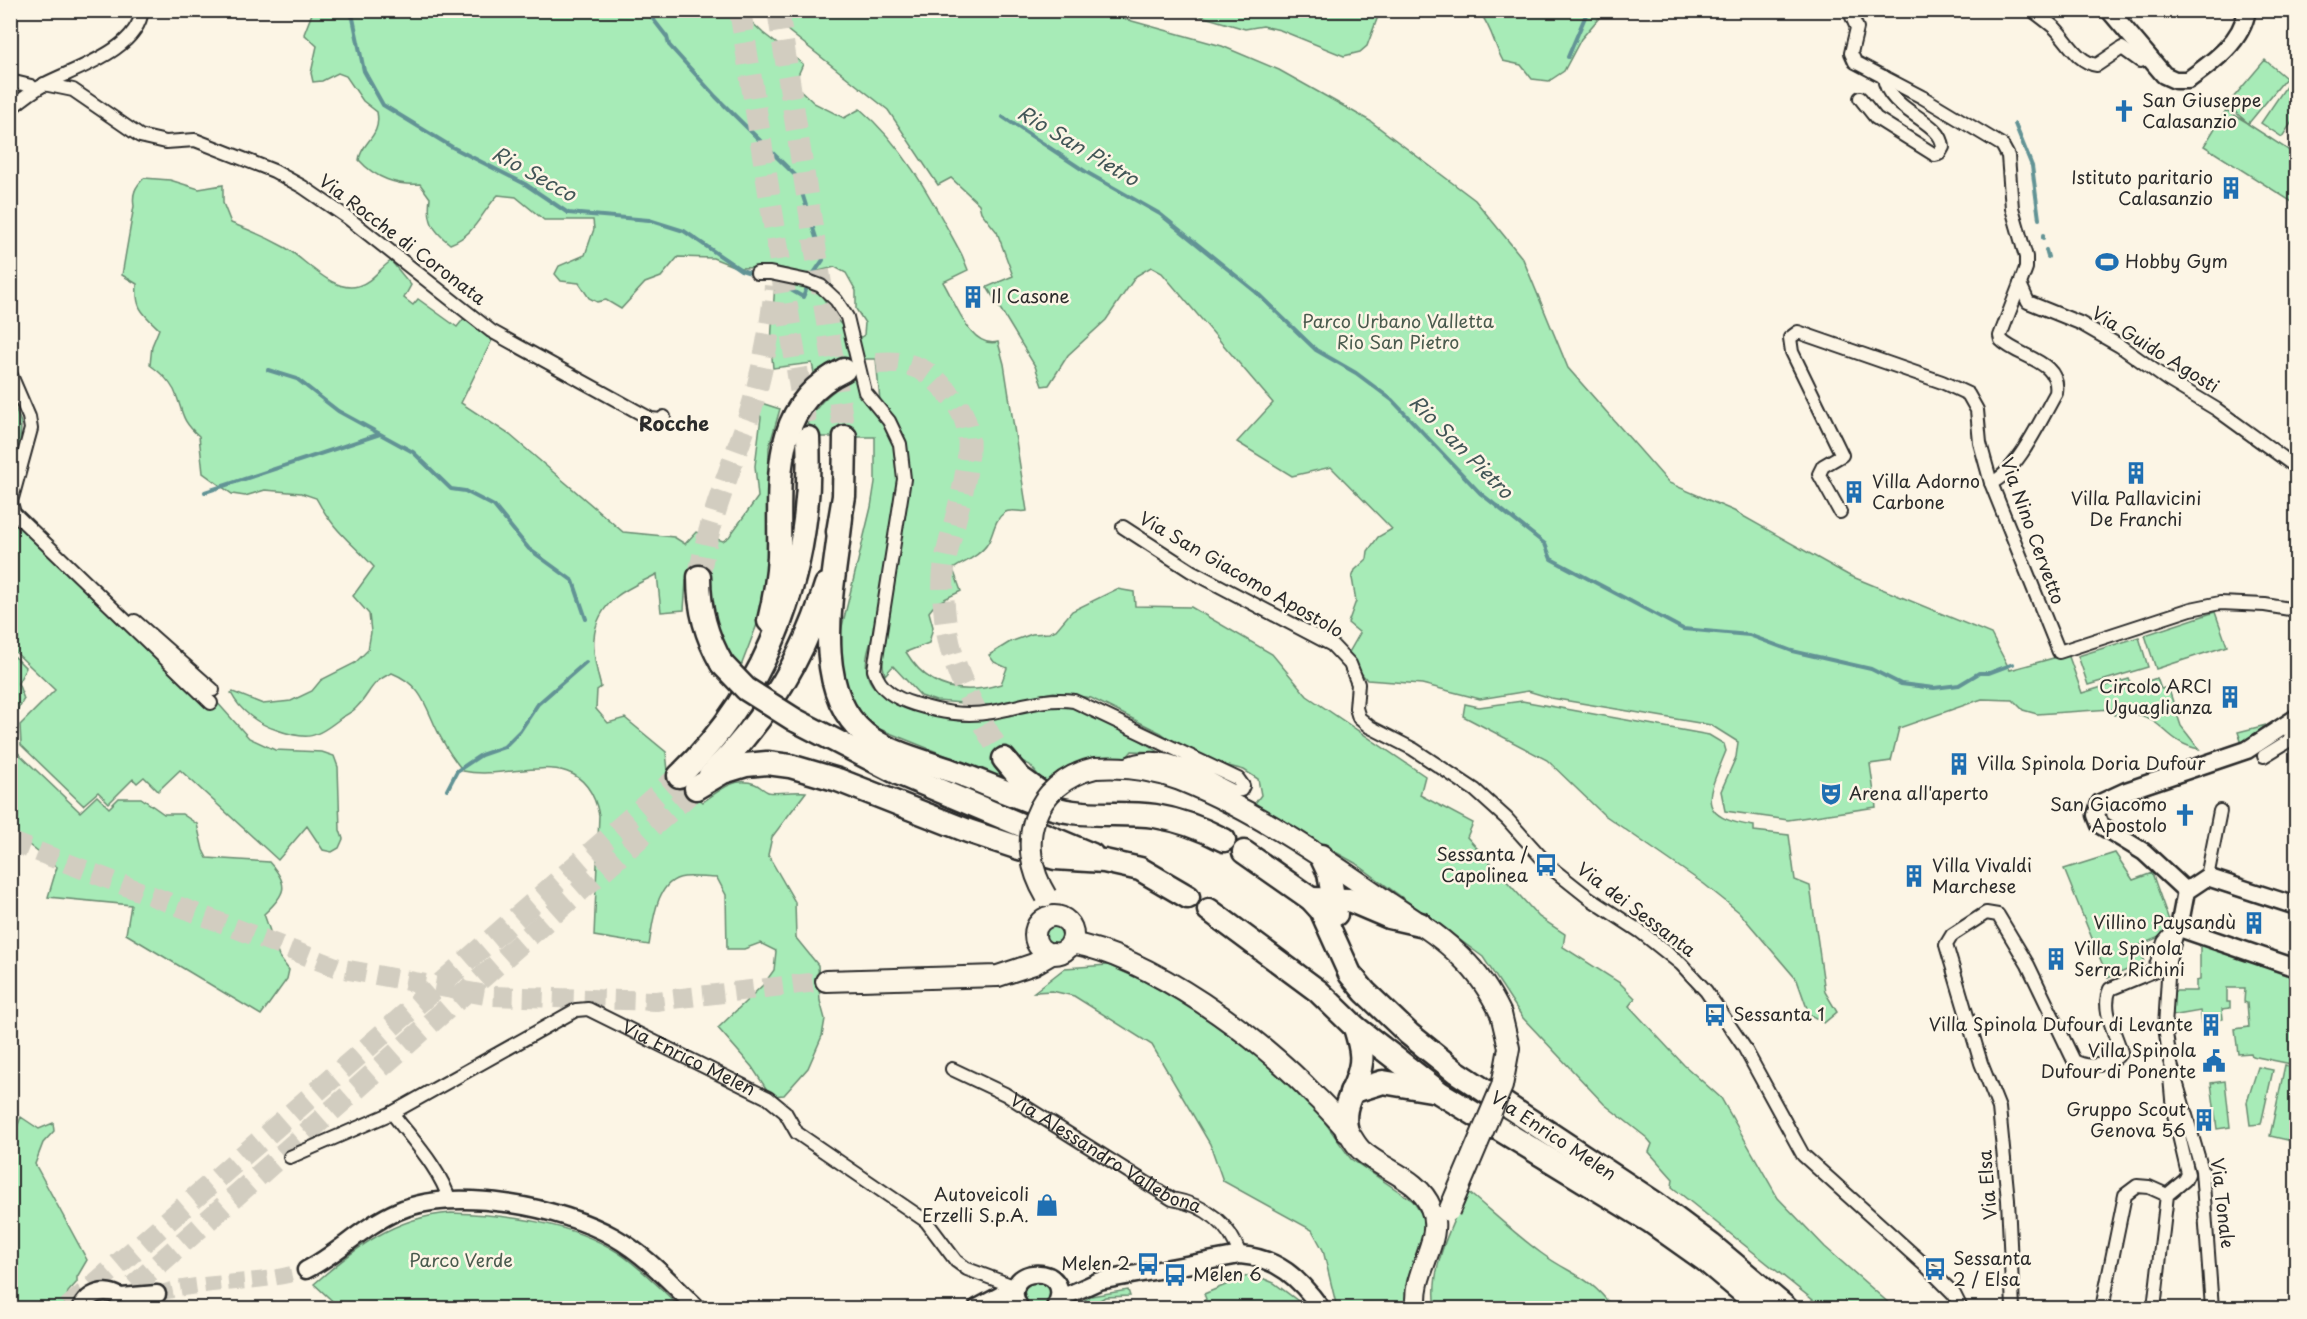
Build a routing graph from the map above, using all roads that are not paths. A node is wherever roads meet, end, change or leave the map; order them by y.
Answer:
1 (142, 10) edge
2 (1849, 10) edge
3 (2032, 10) edge
4 (2109, 10) edge
5 (2247, 10) edge
6 (2150, 58) junction
7 (1884, 77) junction
8 (10, 81) edge
9 (39, 87) junction
10 (1860, 98) dead end
11 (10, 109) edge
12 (758, 273) dead end
13 (2020, 284) junction
14 (844, 370) tunnel mouth
15 (10, 373) edge
16 (664, 417) dead end
17 (844, 437) tunnel mouth
18 (808, 438) tunnel mouth
19 (2296, 467) edge
20 (1991, 483) junction
21 (1840, 512) dead end
22 (841, 517) junction
23 (1123, 527) dead end
24 (699, 577) tunnel mouth
25 (2296, 610) edge
26 (123, 616) junction
27 (756, 676) junction
28 (1358, 684) joint
29 (213, 690) dead end
30 (211, 703) dead end
31 (2296, 717) edge
32 (2296, 722) edge
33 (2264, 756) dead end
34 (1004, 759) tunnel mouth
35 (1121, 766) junction
36 (688, 782) junction
37 (2220, 810) dead end
38 (1071, 812) junction
39 (1224, 840) dead end
40 (1244, 852) dead end
41 (1321, 856) junction
42 (1104, 861) junction
43 (2207, 877) junction
44 (2186, 891) junction
45 (1188, 897) dead end
46 (1311, 899) junction
47 (1336, 899) junction
48 (2296, 906) edge
49 (1209, 910) dead end
50 (1048, 917) junction
51 (1420, 924) junction
52 (2177, 932) junction
53 (1071, 943) junction
54 (1337, 948) junction
55 (1046, 949) junction
56 (2296, 967) edge
57 (826, 981) tunnel mouth
58 (1354, 1027) junction
59 (2170, 1061) junction
60 (952, 1069) dead end
61 (1351, 1092) junction
62 (1440, 1093) junction
63 (392, 1113) junction
64 (1347, 1131) junction
65 (290, 1157) dead end
66 (2167, 1195) junction
67 (450, 1201) junction
68 (1433, 1236) junction
69 (1240, 1255) junction
70 (306, 1270) tunnel mouth
71 (1053, 1280) junction
72 (1099, 1281) junction
73 (1016, 1287) junction
74 (125, 1303) edge
75 (1057, 1304) edge
76 (980, 1307) edge
77 (81, 1308) edge
78 (139, 1308) edge
79 (697, 1308) edge
80 (1019, 1308) edge
81 (1321, 1308) edge
82 (1417, 1308) edge
83 (1762, 1308) edge
84 (1786, 1308) edge
85 (1961, 1308) edge
86 (2013, 1308) edge
87 (2102, 1308) edge
88 (2154, 1308) edge
89 (2212, 1308) edge

1 - 9 street
2 - 7 street
3 - 6 street
4 - 6 street
5 - 6 street
7 - 10 street
7 - 13 street
8 - 9 street, Via Rocche di Coronata
9 - 11 street
9 - 16 street, Via Rocche di Coronata
12 - 35 street
13 - 19 street, Via Guido Agosti
13 - 20 street
14 - 27 highway
15 - 26 street
17 - 22 highway
18 - 27 highway
20 - 21 street, Via Nino Cervetto
20 - 25 street, Via Nino Cervetto
22 - 36 highway
22 - 38 highway
23 - 28 street, Via San Giacomo Apostolo
24 - 42 highway, bridge
26 - 29 street
26 - 30 street
27 - 36 highway
28 - 85 street, Via dei Sessanta
31 - 44 street
32 - 33 street
34 - 38 highway
35 - 41 main road
35 - 50 main road, bridge
36 - 42 highway
37 - 43 street
38 - 39 highway
40 - 46 highway, Via Enrico Melen
41 - 47 highway
41 - 51 main road
42 - 45 highway
43 - 44 street
43 - 48 street
44 - 52 street
46 - 47 highway
46 - 54 highway, Via Enrico Melen
47 - 51 highway
47 - 54 highway
49 - 58 highway
50 - 53 main road
50 - 55 main road
51 - 68 main road, bridge
52 - 56 street
52 - 59 street, Via Tonale
52 - 86 street, Via Elsa
53 - 55 main road
53 - 64 main road
54 - 84 highway, Via Enrico Melen
55 - 57 main road
58 - 61 highway
58 - 62 highway
59 - 66 street
59 - 89 street, Via Tonale
60 - 69 street, Via Alessandro Vallebona
61 - 62 highway
61 - 64 highway
62 - 83 highway, Via Enrico Melen
63 - 65 street, Via Enrico Melen
63 - 67 street
63 - 73 street, Via Enrico Melen
64 - 68 main road
66 - 87 street
66 - 88 street
67 - 70 street
67 - 79 street
68 - 82 main road
69 - 72 street
69 - 81 street
71 - 72 street
71 - 73 street
71 - 75 street
72 - 75 street
73 - 76 street
73 - 80 street
74 - 77 street
74 - 78 street
76 - 80 street

